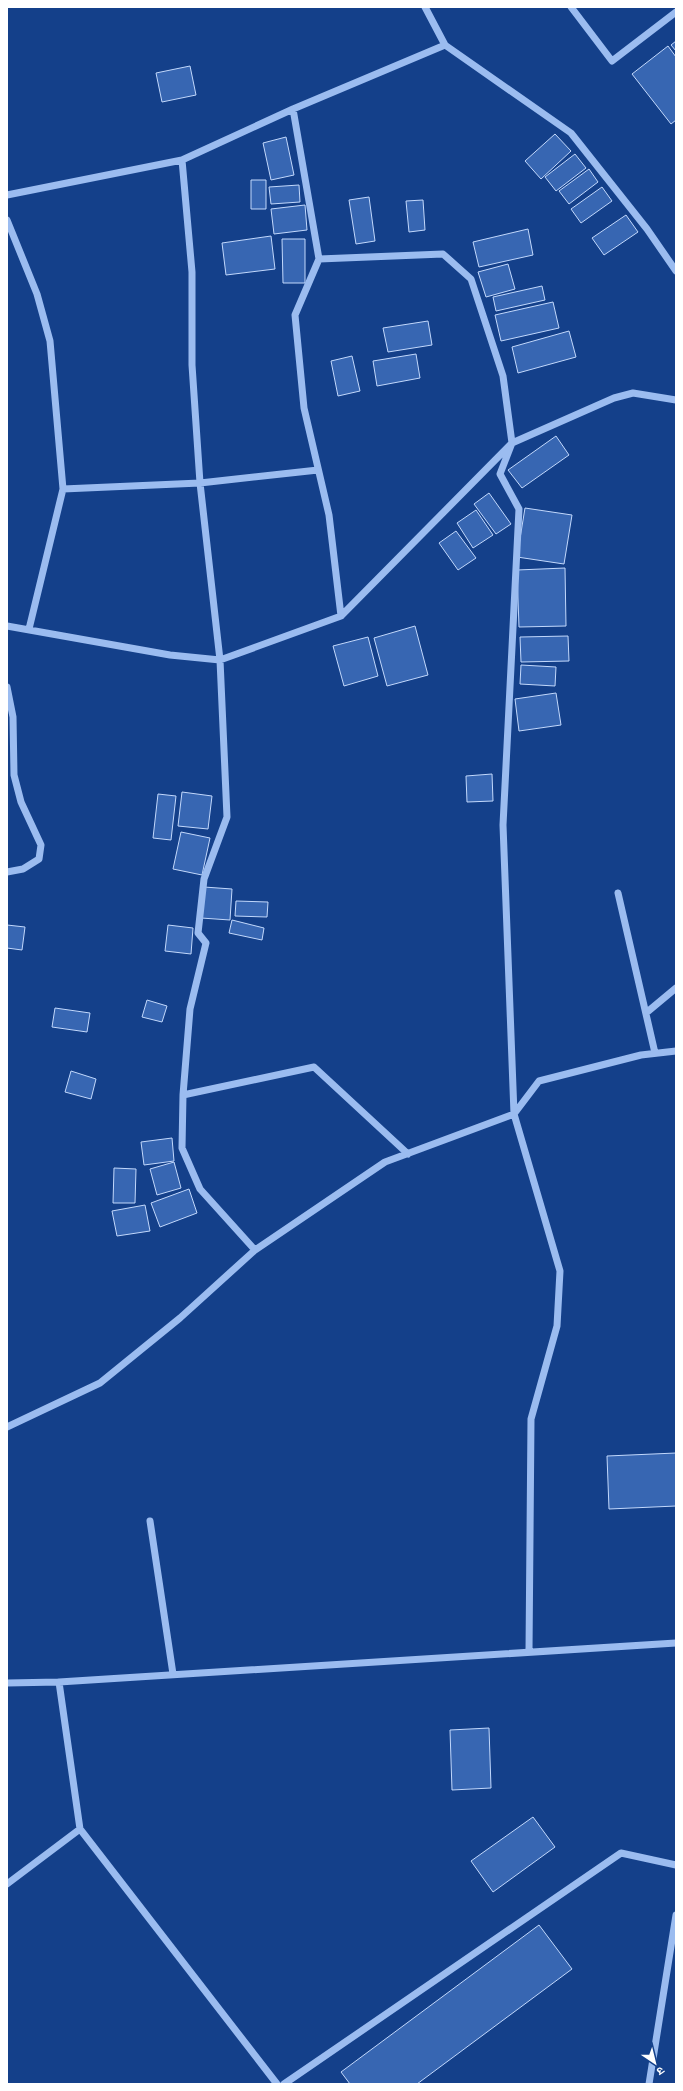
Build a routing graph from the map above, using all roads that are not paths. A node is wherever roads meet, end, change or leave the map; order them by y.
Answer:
1 (425, 7) edge
2 (571, 7) edge
3 (676, 12) edge
4 (445, 45) junction
5 (293, 109) junction
6 (182, 160) junction
7 (7, 187) edge
8 (8, 194) edge
9 (7, 220) edge
10 (319, 258) junction
11 (676, 271) edge
12 (676, 400) edge
13 (512, 443) junction
14 (318, 470) junction
15 (200, 483) junction
16 (63, 489) junction
17 (341, 616) junction
18 (7, 626) edge
19 (29, 629) junction
20 (220, 660) junction
21 (7, 687) edge
22 (7, 872) edge
23 (618, 893) dead end
24 (676, 988) edge
25 (646, 1013) junction
26 (676, 1051) edge
27 (655, 1053) junction
28 (183, 1095) junction
29 (514, 1114) junction
30 (408, 1154) junction
31 (255, 1250) junction
32 (7, 1427) edge
33 (150, 1521) dead end
34 (676, 1643) edge
35 (528, 1652) junction
36 (173, 1674) junction
37 (59, 1682) junction
38 (7, 1683) edge
39 (80, 1829) junction
40 (676, 1865) edge
41 (7, 1884) edge
42 (676, 1915) edge
43 (277, 2084) edge
44 (284, 2084) edge
45 (649, 2084) edge

1 - 4 street
2 - 3 street
4 - 5 street
4 - 11 street
5 - 6 street
5 - 10 street
6 - 8 street
6 - 15 street
7 - 8 street
9 - 16 street
10 - 13 street
10 - 14 street
12 - 13 street
13 - 17 street
13 - 29 street
14 - 15 street
14 - 17 street
15 - 16 street
15 - 20 street
16 - 19 street
17 - 20 street
18 - 19 street
19 - 20 street
20 - 28 street
21 - 22 street
23 - 25 street
24 - 25 street
25 - 27 street
26 - 27 street
27 - 29 street
28 - 30 street
28 - 31 street
29 - 30 street
29 - 35 street
30 - 31 street
31 - 32 street
33 - 36 street
34 - 35 street
35 - 36 street
36 - 37 street
37 - 38 street
37 - 39 street
39 - 41 street
39 - 43 street
40 - 44 street
42 - 45 street

